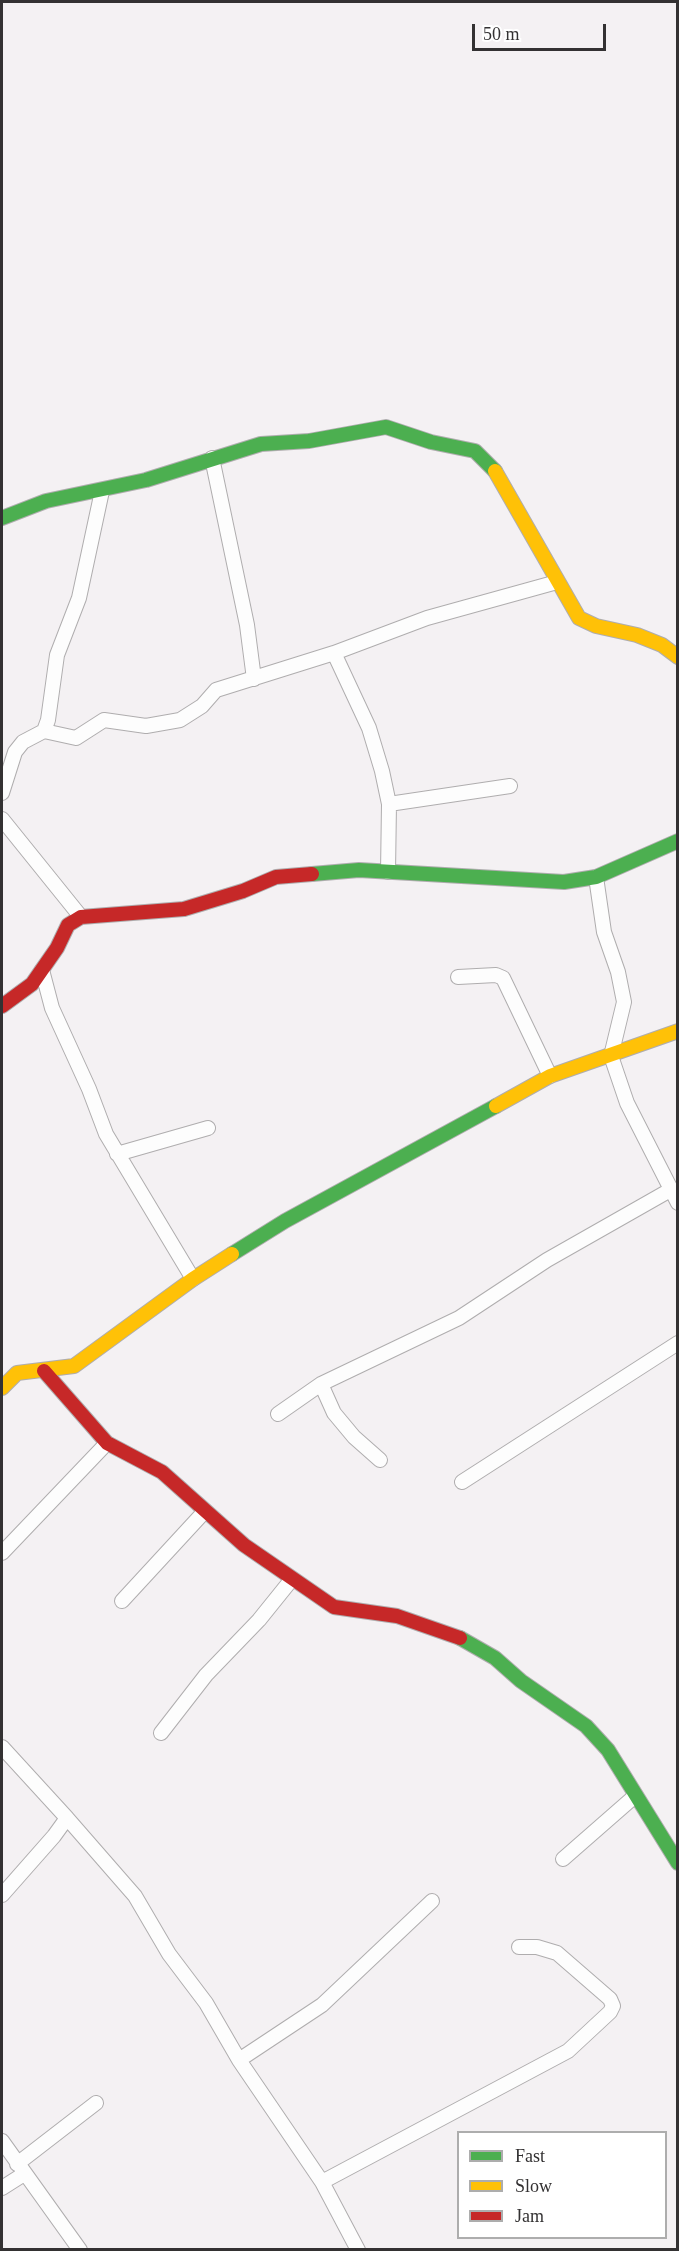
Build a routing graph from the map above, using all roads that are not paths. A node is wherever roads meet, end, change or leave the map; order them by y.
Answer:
1 (212, 458) junction
2 (102, 491) junction
3 (2, 519) edge
4 (557, 582) junction
5 (334, 653) junction
6 (678, 657) edge
7 (254, 679) junction
8 (44, 731) junction
9 (510, 786) dead end
10 (2, 793) edge
11 (389, 804) junction
12 (2, 819) edge
13 (678, 841) edge
14 (388, 872) junction
15 (596, 877) junction
16 (81, 917) junction
17 (42, 970) junction
18 (458, 977) dead end
19 (2, 1006) edge
20 (678, 1030) edge
21 (610, 1056) junction
22 (550, 1076) junction
23 (208, 1128) dead end
24 (117, 1154) junction
25 (672, 1189) junction
26 (678, 1203) edge
27 (193, 1279) junction
28 (678, 1343) edge
29 (44, 1371) junction
30 (321, 1384) junction
31 (2, 1388) edge
32 (278, 1414) dead end
33 (107, 1443) junction
34 (380, 1460) dead end
35 (462, 1482) dead end
36 (205, 1511) junction
37 (2, 1553) edge
38 (292, 1579) junction
39 (122, 1601) dead end
40 (161, 1733) dead end
41 (2, 1747) edge
42 (635, 1796) junction
43 (67, 1818) junction
44 (563, 1859) dead end
45 (678, 1863) edge
46 (2, 1895) edge
47 (432, 1901) dead end
48 (519, 1947) dead end
49 (239, 2060) junction
50 (96, 2103) dead end
51 (2, 2141) edge
52 (21, 2169) junction
53 (322, 2182) junction
54 (2, 2188) edge
55 (80, 2250) edge
56 (358, 2250) edge

1 - 2 street
1 - 4 street
1 - 7 street
2 - 3 street
2 - 8 street
4 - 5 street
4 - 6 street
5 - 7 street
5 - 11 street
7 - 8 street
8 - 10 street
9 - 11 street
11 - 14 street
12 - 16 street
13 - 15 street
14 - 15 street
14 - 16 street
15 - 21 street
16 - 17 street
17 - 19 street
17 - 24 street
18 - 22 street
20 - 21 street
21 - 22 street
21 - 25 street
22 - 27 street
23 - 24 street
24 - 27 street
25 - 26 street
25 - 30 street
27 - 29 street
28 - 35 street
29 - 31 street
29 - 33 street
30 - 32 street
30 - 34 street
33 - 36 street
33 - 37 street
36 - 38 street
36 - 39 street
38 - 40 street
38 - 42 street
41 - 43 street
42 - 44 street
42 - 45 street
43 - 46 street
43 - 49 street
47 - 49 street
48 - 53 street
49 - 53 street
50 - 52 street
51 - 52 street
52 - 54 street
52 - 55 street
53 - 56 street

